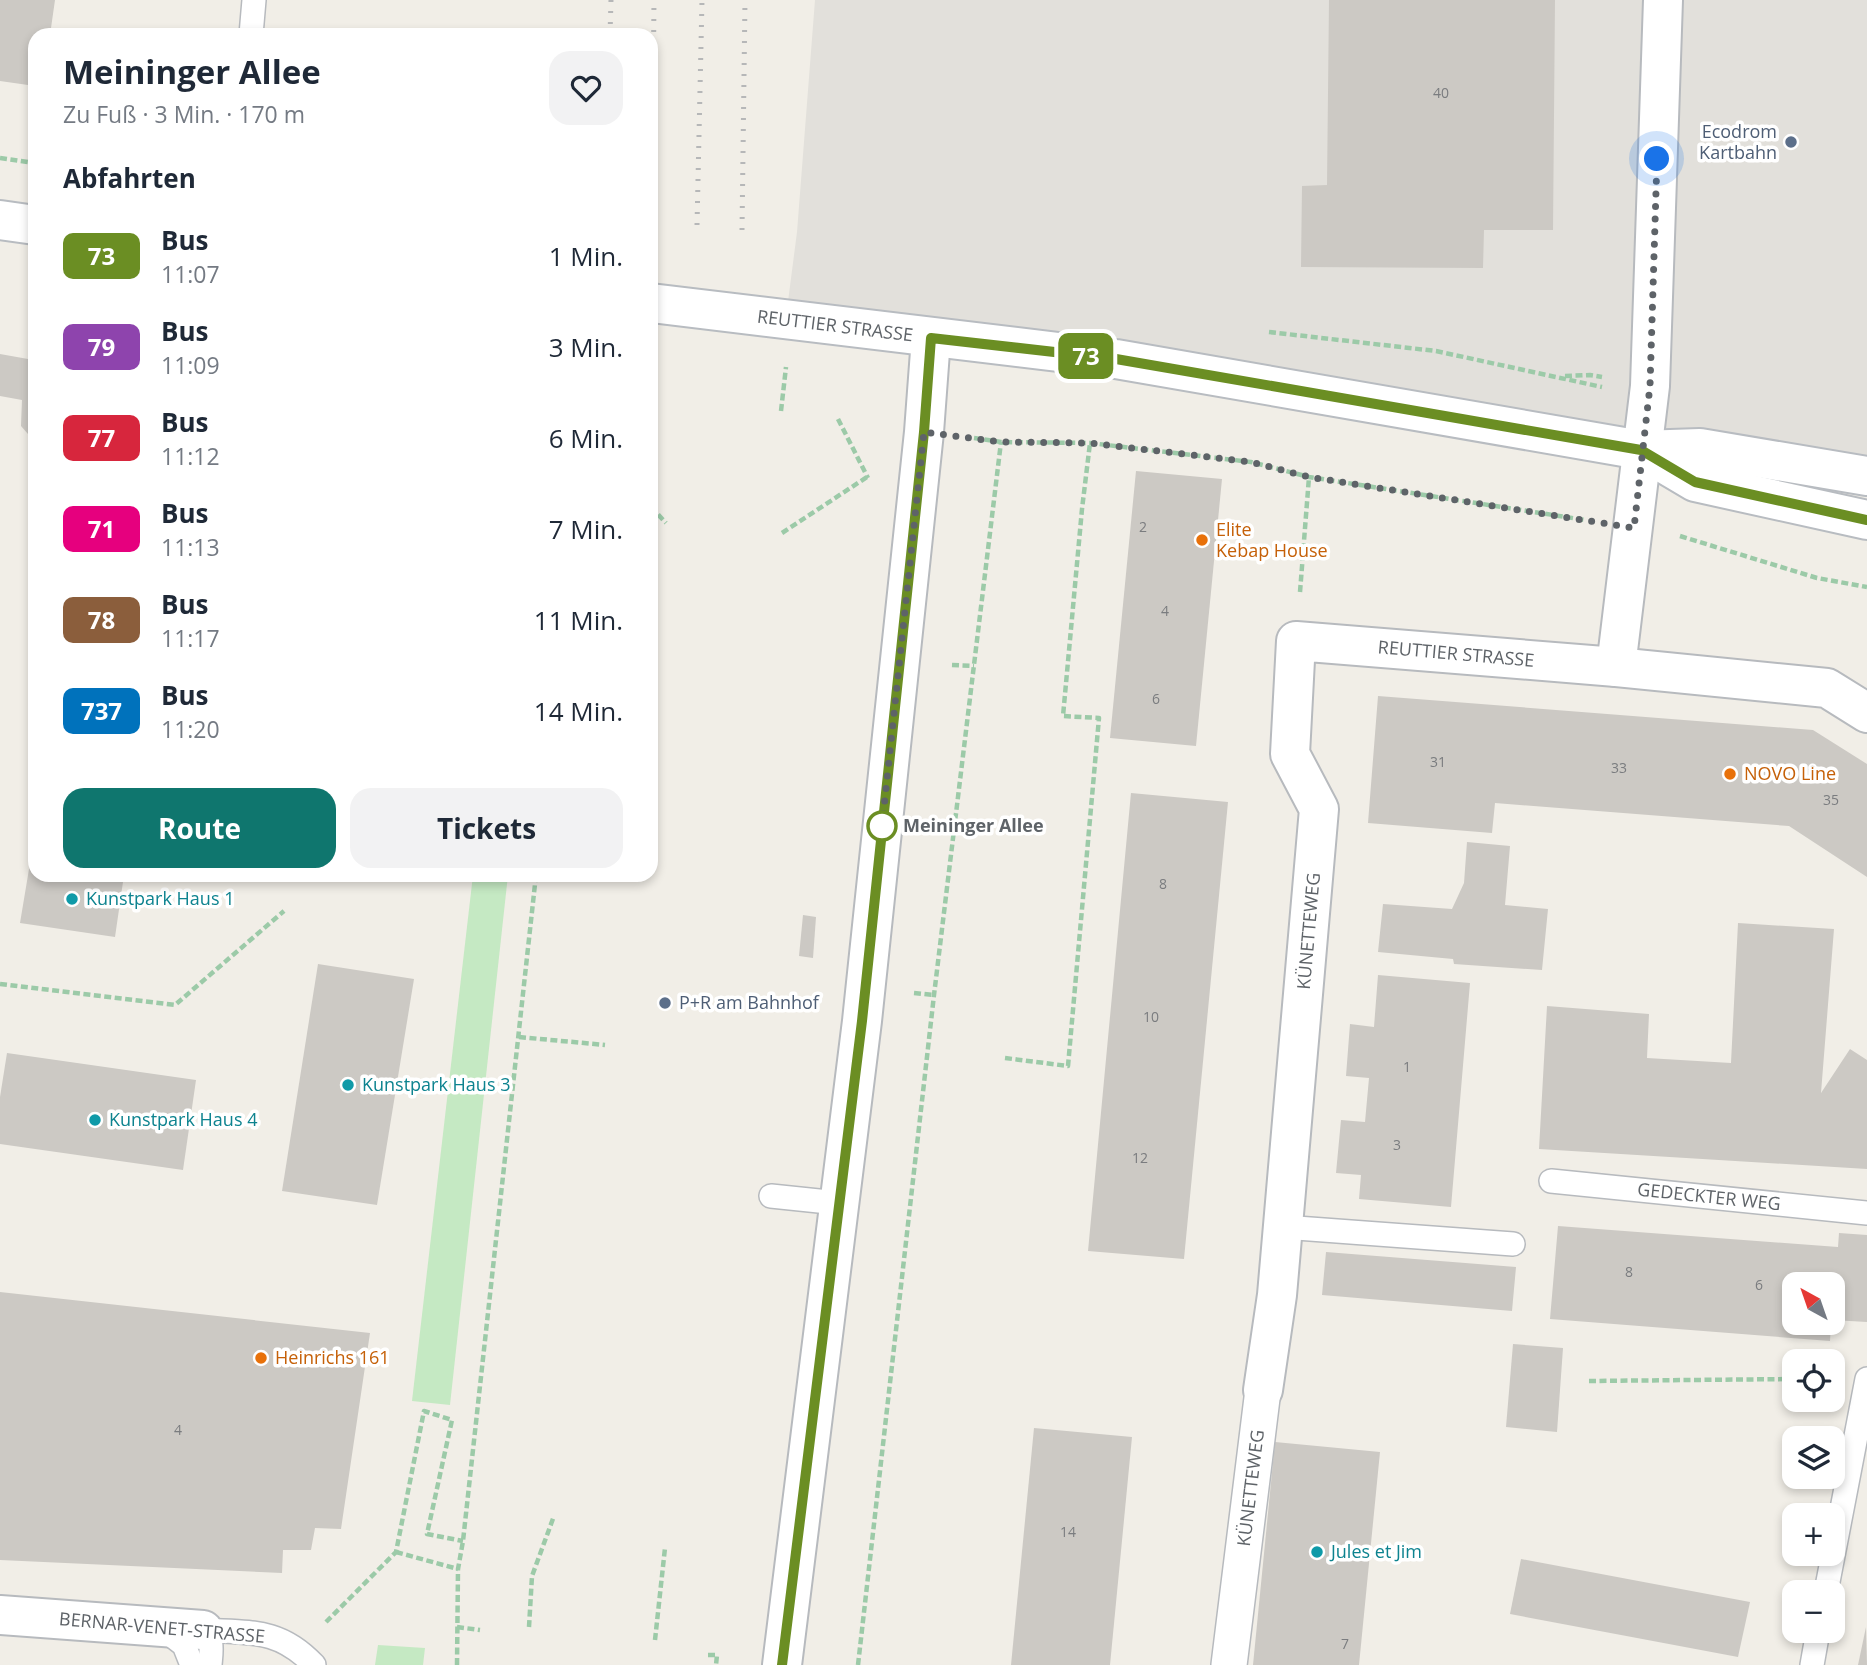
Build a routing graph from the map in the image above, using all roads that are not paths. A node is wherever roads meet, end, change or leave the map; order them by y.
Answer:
1 (254, 0) edge
2 (1663, 0) edge
3 (252, 28) edge
4 (0, 220) edge
5 (28, 224) edge
6 (658, 304) edge
7 (931, 338) junction
8 (1641, 450) junction
9 (1867, 476) edge
10 (1867, 520) edge
11 (1296, 641) joint
12 (1616, 667) junction
13 (1867, 713) edge
14 (1551, 1181) dead end
15 (771, 1196) dead end
16 (838, 1203) junction
17 (1867, 1213) edge
18 (1283, 1227) junction
19 (1513, 1244) dead end
20 (1867, 1379) edge
21 (1263, 1390) joint
22 (1828, 1580) edge
23 (0, 1615) edge
24 (1816, 1643) edge
25 (202, 1653) edge
26 (307, 1657) edge
27 (782, 1665) edge
28 (1229, 1665) edge
29 (1812, 1665) edge

1 - 3 lane
2 - 8 street
4 - 5 street
6 - 7 street, REUTTIER STRASSE
7 - 8 street, REUTTIER STRASSE
7 - 16 street
8 - 9 street, REUTTIER STRASSE
8 - 10 street, REUTTIER STRASSE
8 - 12 street
11 - 12 street, REUTTIER STRASSE
11 - 18 street, KÜNETTEWEG
12 - 13 street, REUTTIER STRASSE
14 - 17 lane, GEDECKTER WEG
15 - 16 lane
16 - 27 street
18 - 19 lane
18 - 21 street, KÜNETTEWEG
20 - 22 lane
21 - 28 street, KÜNETTEWEG
23 - 25 street, BERNAR-VENET-STRASSE
24 - 29 lane
25 - 26 lane, BERNAR-VENET-STRASSE

